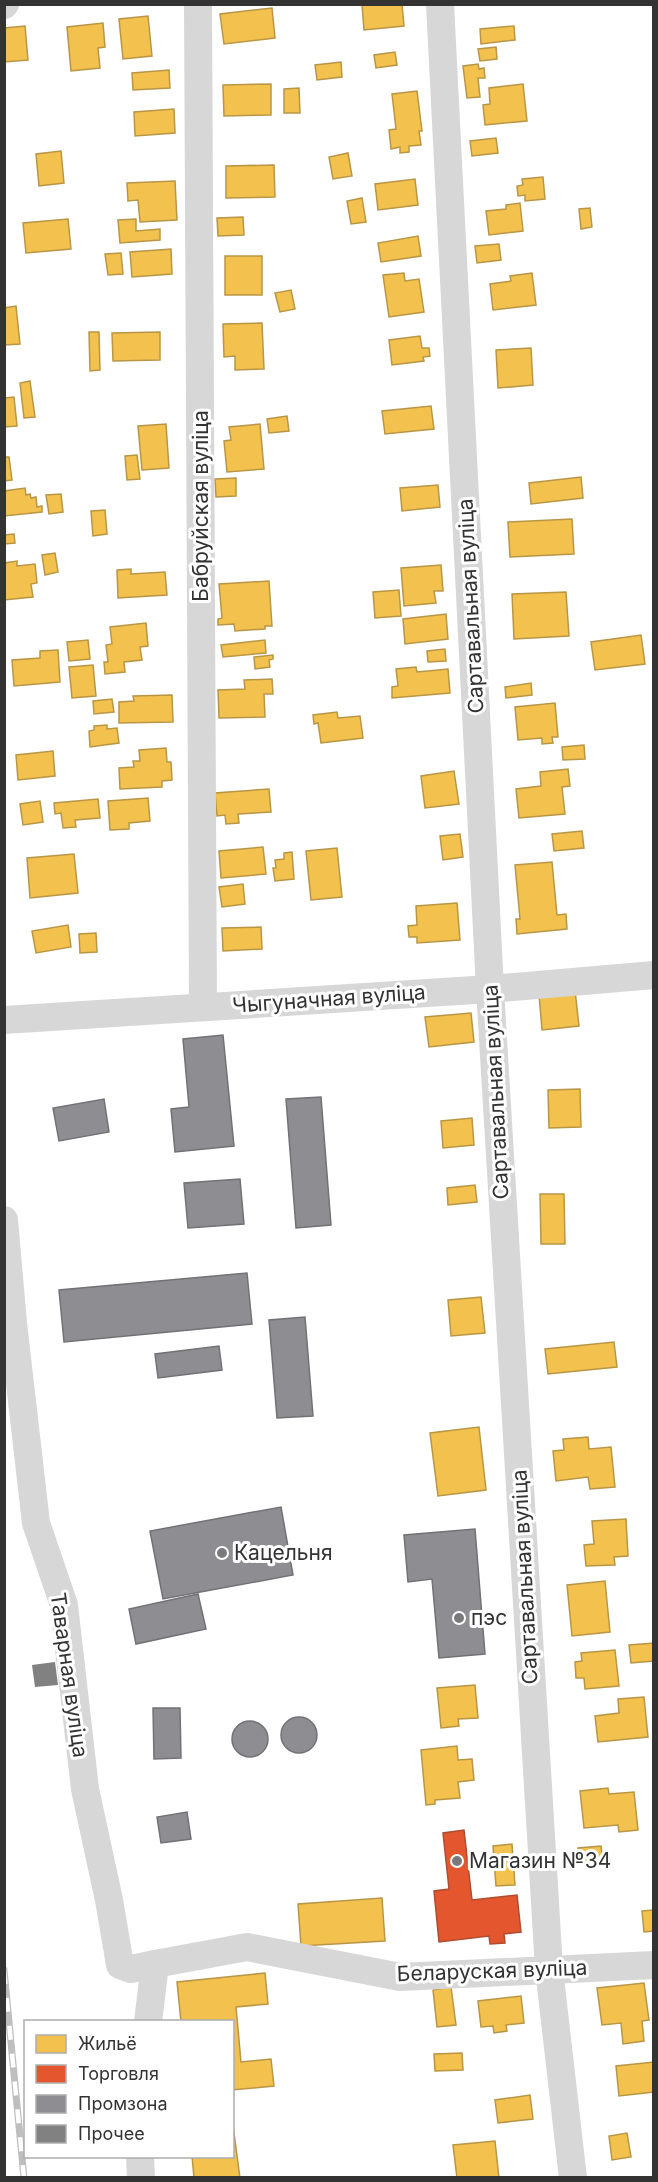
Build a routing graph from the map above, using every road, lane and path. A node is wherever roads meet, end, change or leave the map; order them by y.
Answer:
1 (198, 4) edge
2 (440, 4) edge
3 (654, 975) edge
4 (490, 989) junction
5 (203, 1007) junction
6 (4, 1020) edge
7 (4, 1220) edge
8 (155, 1964) junction
9 (654, 1965) edge
10 (549, 1970) junction
11 (148, 2020) edge
12 (140, 2158) edge
13 (141, 2178) edge
14 (573, 2178) edge

1 - 5 street, Бабруйская вуліца
2 - 4 street, Сартавальная вуліца
3 - 4 street, Чыгуначная вуліца
4 - 5 street, Чыгуначная вуліца
4 - 10 street, Сартавальная вуліца
5 - 6 street, Чыгуначная вуліца
7 - 8 street, Таварная вуліца
8 - 10 street, Беларуская вуліца
8 - 11 street
9 - 10 street, Беларуская вуліца
10 - 14 street, Сартавальная вуліца
12 - 13 street

